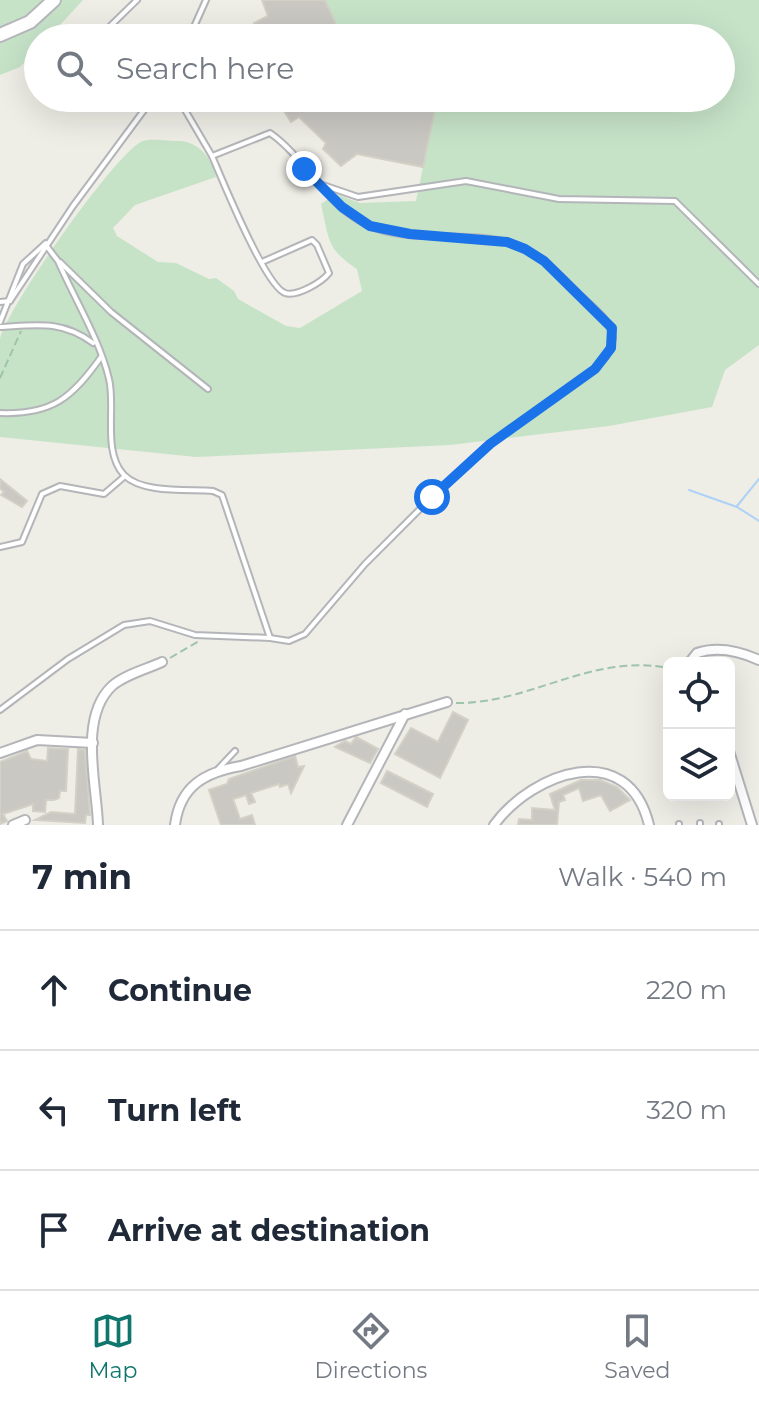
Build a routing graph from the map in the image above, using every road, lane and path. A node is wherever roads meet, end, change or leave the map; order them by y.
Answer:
1 (54, 0) edge
2 (137, 0) edge
3 (206, 0) edge
4 (25, 24) edge
5 (112, 24) edge
6 (195, 24) edge
7 (24, 25) edge
8 (0, 35) edge
9 (143, 112) edge
10 (186, 112) edge
11 (212, 156) junction
12 (318, 183) junction
13 (47, 244) junction
14 (58, 261) junction
15 (262, 262) junction
16 (759, 284) edge
17 (10, 301) junction
18 (0, 302) edge
19 (0, 324) edge
20 (24, 326) junction
21 (95, 345) junction
22 (101, 357) junction
23 (0, 378) edge
24 (208, 389) dead end
25 (0, 413) edge
26 (125, 476) junction
27 (0, 547) edge
28 (207, 637) junction
29 (270, 638) junction
30 (696, 657) edge
31 (759, 660) edge
32 (162, 662) joint
33 (663, 668) edge
34 (447, 702) joint
35 (0, 710) edge
36 (405, 714) junction
37 (93, 743) junction
38 (235, 751) dead end
39 (0, 753) edge
40 (217, 770) junction
41 (735, 770) edge
42 (25, 820) dead end
43 (13, 825) edge
44 (98, 825) edge
45 (175, 825) edge
46 (347, 825) edge
47 (494, 825) edge
48 (649, 825) edge
49 (752, 825) edge

1 - 4 main road
2 - 5 lane
3 - 6 lane
7 - 8 main road
9 - 13 lane
10 - 11 lane
11 - 12 lane
11 - 15 lane
12 - 16 lane
12 - 29 lane
13 - 14 lane
13 - 17 lane
14 - 21 lane
14 - 24 lane
15 - 15 lane
17 - 18 lane
17 - 19 lane
19 - 20 lane
20 - 21 lane
20 - 23 path
21 - 22 lane
22 - 25 lane
22 - 26 lane
26 - 27 lane
26 - 29 lane
28 - 29 lane
28 - 32 path
28 - 35 lane
30 - 31 street
32 - 37 street
33 - 34 path
34 - 36 street
36 - 40 street
36 - 46 street
37 - 39 street
37 - 44 street
38 - 40 lane
40 - 45 street
41 - 49 street
42 - 43 street
47 - 48 street

